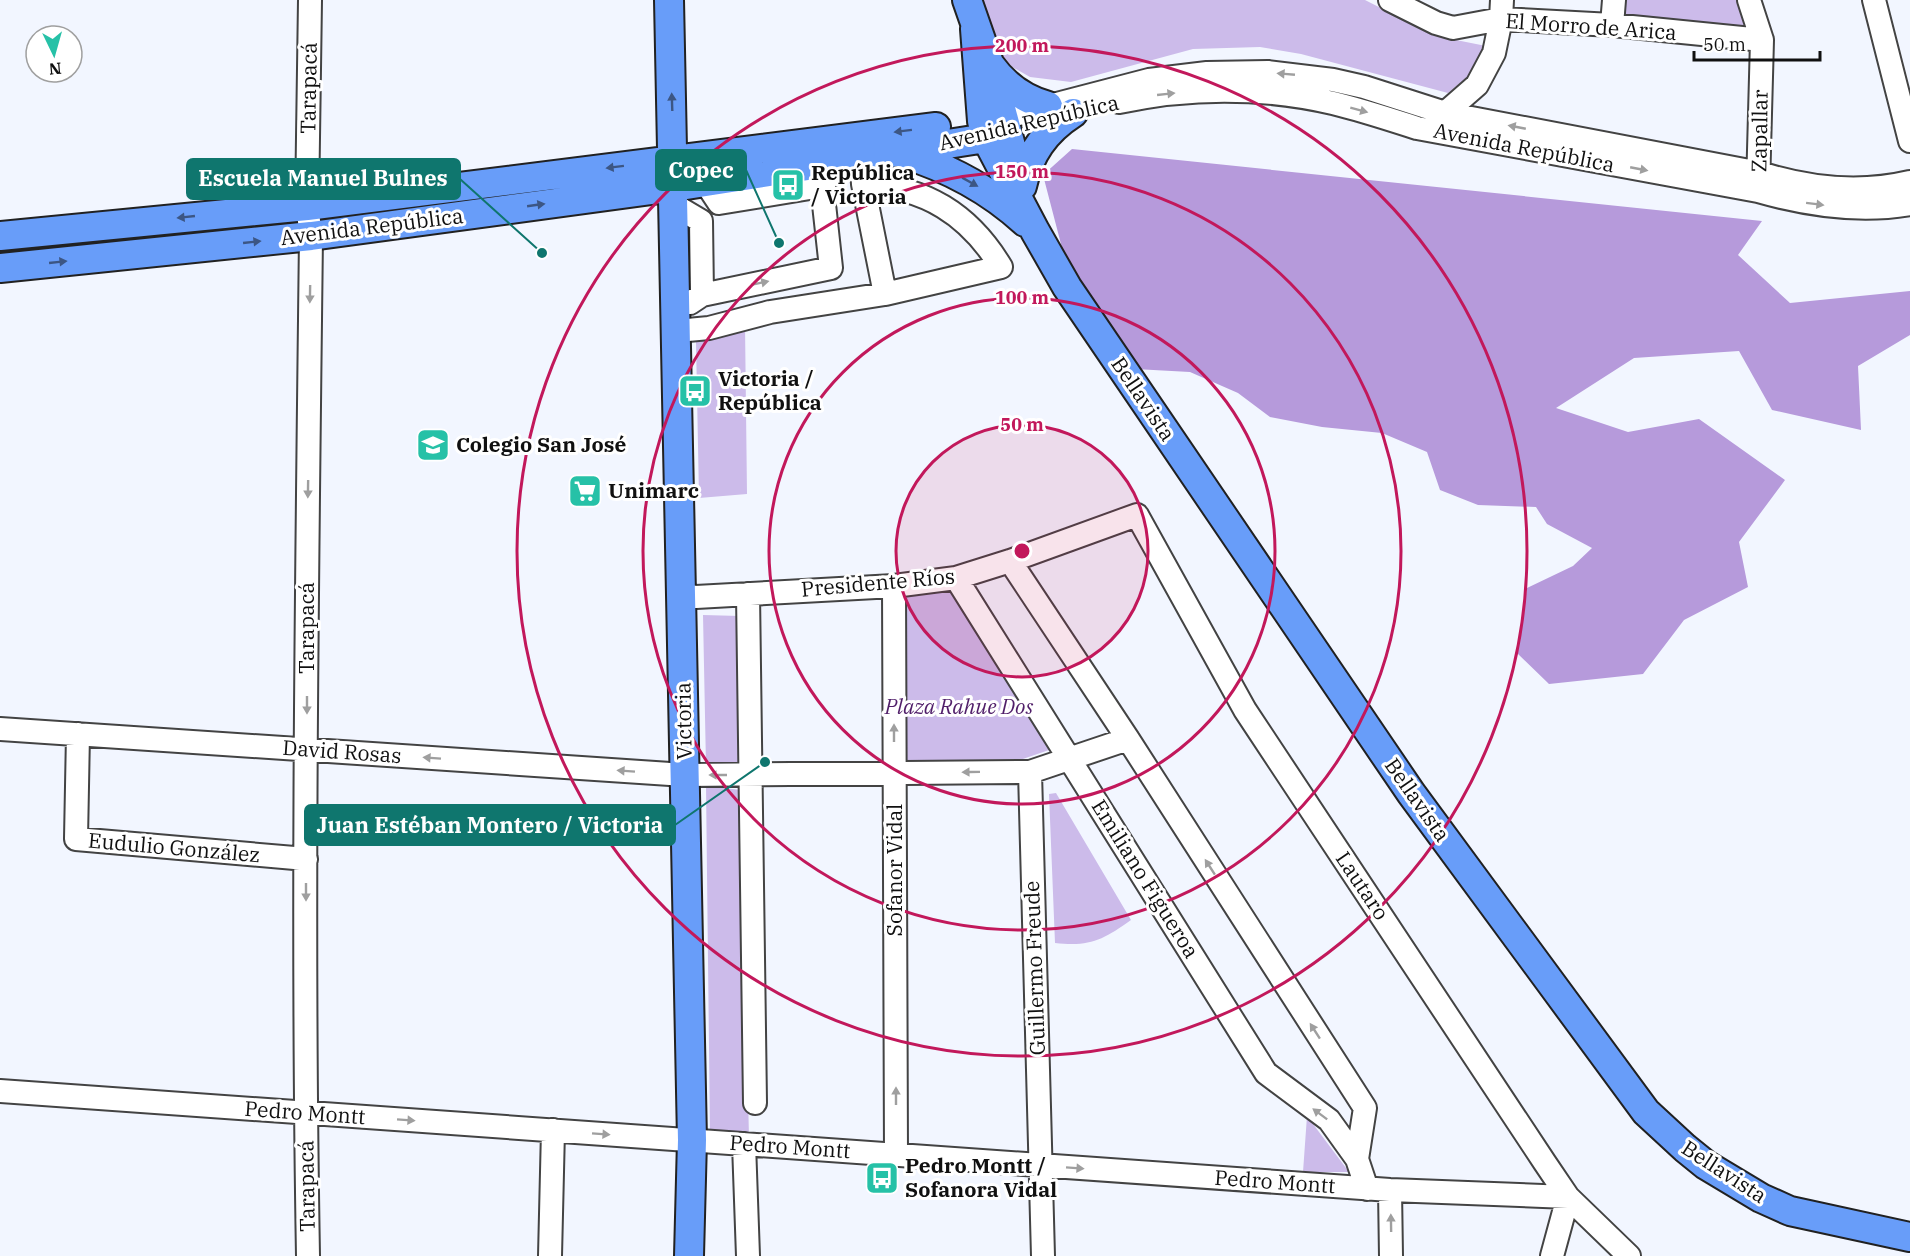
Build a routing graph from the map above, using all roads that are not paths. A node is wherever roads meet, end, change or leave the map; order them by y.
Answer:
1 (310, 0) edge
2 (669, 0) edge
3 (967, 0) edge
4 (1391, 0) edge
5 (1614, 0) edge
6 (1749, 0) edge
7 (1874, 0) edge
8 (1501, 10) edge
9 (1612, 26) junction
10 (975, 28) junction
11 (1762, 40) junction
12 (989, 63) junction
13 (1060, 109) junction
14 (1444, 113) junction
15 (995, 127) junction
16 (1417, 128) junction
17 (1910, 141) edge
18 (896, 152) junction
19 (855, 167) junction
20 (1759, 182) junction
21 (1910, 182) edge
22 (674, 184) junction
23 (822, 186) junction
24 (1022, 186) junction
25 (712, 192) junction
26 (1910, 204) edge
27 (307, 206) junction
28 (701, 222) junction
29 (1035, 231) junction
30 (0, 236) edge
31 (311, 236) junction
32 (0, 268) edge
33 (885, 294) junction
34 (702, 295) junction
35 (676, 321) junction
36 (1137, 515) joint
37 (1010, 561) junction
38 (956, 578) junction
39 (894, 586) junction
40 (748, 594) junction
41 (681, 595) junction
42 (0, 729) edge
43 (78, 734) junction
44 (1128, 739) junction
45 (307, 750) junction
46 (1070, 759) junction
47 (1030, 772) junction
48 (895, 773) junction
49 (685, 775) junction
50 (752, 775) junction
51 (306, 859) junction
52 (0, 1091) edge
53 (754, 1103) dead end
54 (306, 1113) junction
55 (552, 1130) junction
56 (692, 1140) junction
57 (744, 1144) junction
58 (896, 1155) junction
59 (1357, 1159) junction
60 (1041, 1165) junction
61 (1367, 1189) junction
62 (1390, 1190) junction
63 (1568, 1197) junction
64 (1910, 1237) edge
65 (308, 1256) edge
66 (550, 1256) edge
67 (689, 1256) edge
68 (748, 1256) edge
69 (1043, 1256) edge
70 (1391, 1256) edge
71 (1552, 1256) edge
72 (1629, 1256) edge

1 - 27 street, Tarapacá
22 -> 2 main road, Victoria
3 - 10 main road, Bellavista
4 - 8 street, El Morro de Arica
5 - 9 street
6 - 11 street, Zapallar
7 - 17 street
8 - 9 street, El Morro de Arica
8 - 14 street
9 - 11 street, El Morro de Arica
10 - 12 main road, Bellavista
10 - 15 main road, Bellavista
11 - 20 street, Zapallar
12 - 13 main road
12 - 15 main road, Bellavista
14 -> 13 street, Avenida República
13 - 15 street, Avenida República
13 -> 16 street, Avenida República
13 - 24 main road
14 - 16 street
20 -> 14 street, Avenida República
15 - 18 main road, Avenida República
15 -> 22 main road, Avenida República
15 - 24 main road, Bellavista
15 - 29 main road, Bellavista
16 -> 20 street, Avenida República
18 - 19 main road, Avenida República
18 -> 29 main road
19 - 23 street
19 - 25 main road, Avenida República
19 - 33 street
19 - 33 street
20 - 21 street, Avenida República
20 -> 26 street, Avenida República
22 - 25 main road, Avenida República
22 -> 27 main road, Avenida República
22 - 28 street
31 -> 22 main road, Avenida República
22 - 35 main road, Victoria
23 - 25 street
34 -> 23 street
24 - 29 main road, Bellavista
25 - 28 street
27 -> 30 main road, Avenida República
27 - 31 street, Tarapacá
28 - 34 street
29 - 64 main road, Bellavista
32 -> 31 main road, Avenida República
31 -> 45 street, Tarapacá
33 - 35 street
34 - 35 street
35 - 41 main road, Victoria
36 - 37 street, Presidente Ríos
36 - 63 street, Lautaro
37 - 38 street, Presidente Ríos
37 - 44 street, Emiliano Figueroa
38 - 39 street, Presidente Ríos
38 - 46 street, Emiliano Figueroa
39 - 40 street, Presidente Ríos
48 -> 39 street, Sofanor Vidal
40 - 41 street, Presidente Ríos
40 - 50 street
41 - 49 main road, Victoria
42 - 43 street, David Rosas
43 - 45 street, David Rosas
43 - 51 street, Eudulio González
44 - 46 street, David Rosas
59 -> 44 street, Emiliano Figueroa
49 -> 45 street, David Rosas
45 - 51 street, Tarapacá
46 - 47 street, David Rosas
59 -> 46 street, Emiliano Figueroa
47 -> 48 street, David Rosas
47 - 60 street, Guillermo Freude
48 - 50 street, David Rosas
58 -> 48 street, Sofanor Vidal
50 -> 49 street, David Rosas
49 - 56 main road, Victoria
50 - 53 street
51 -> 54 street, Tarapacá
52 - 54 street, Pedro Montt
54 -> 55 street, Pedro Montt
54 - 65 street, Tarapacá
55 -> 56 street, Pedro Montt
55 - 66 street
56 - 57 street, Pedro Montt
56 - 67 main road, Victoria
57 - 58 street, Pedro Montt
57 - 68 street
58 - 60 street, Pedro Montt
59 - 61 street, Emiliano Figueroa
60 -> 61 street, Pedro Montt
60 - 69 street, Guillermo Freude
61 - 62 street, Pedro Montt
62 - 63 street, Pedro Montt
70 -> 62 street
63 - 71 street
63 - 72 street

